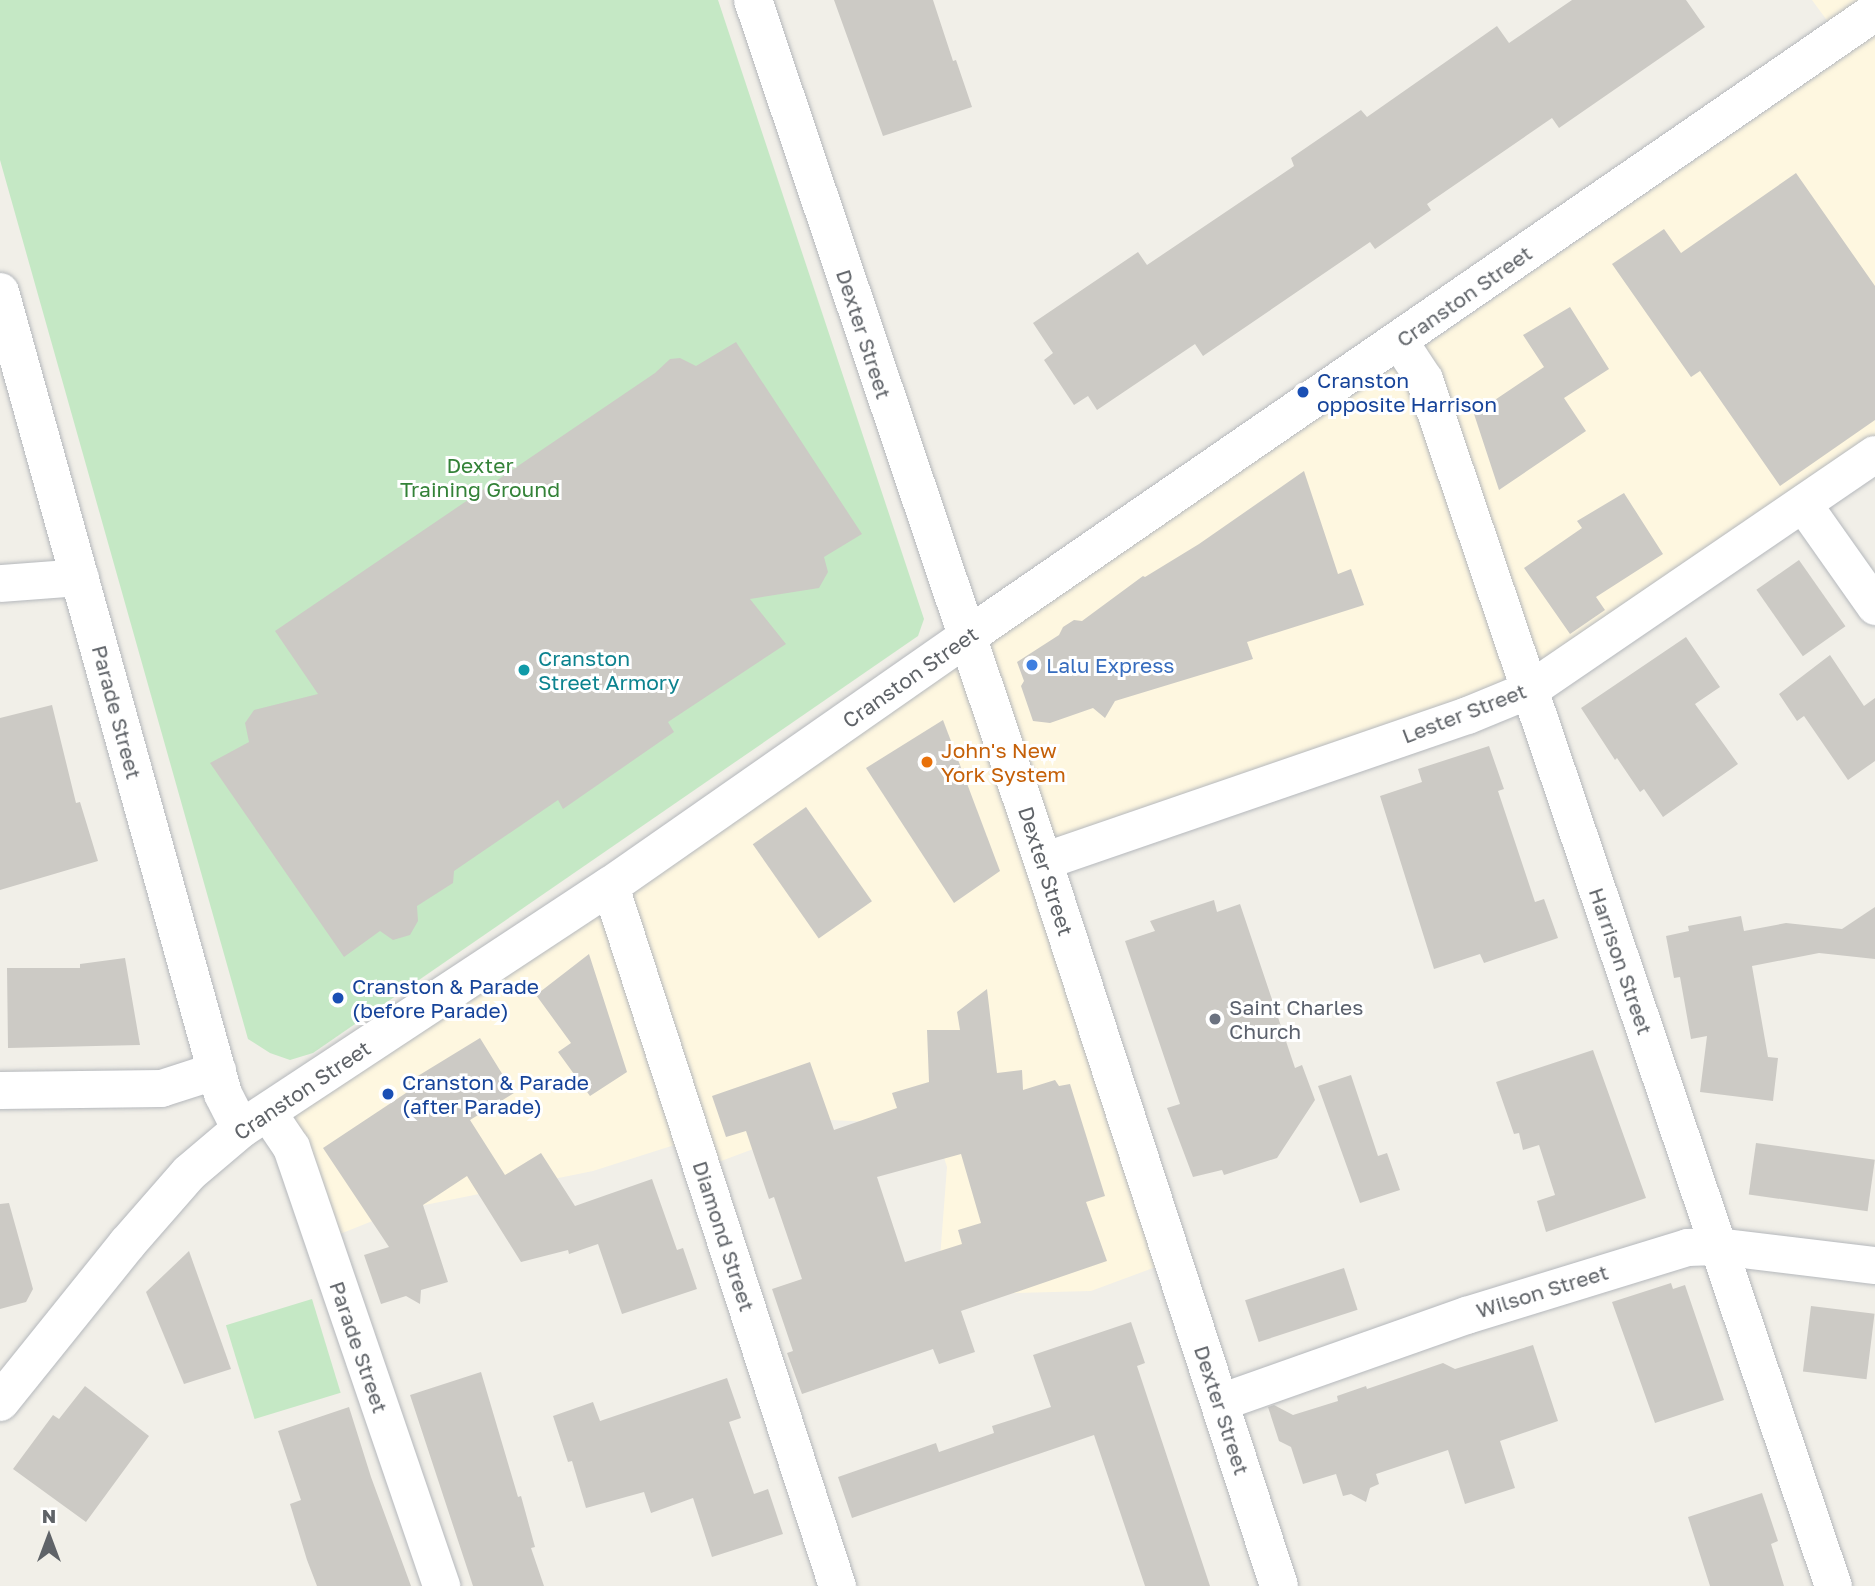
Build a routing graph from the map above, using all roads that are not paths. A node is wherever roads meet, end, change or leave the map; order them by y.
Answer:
1 (752, 0) edge
2 (1875, 12) edge
3 (0, 292) edge
4 (1399, 341) junction
5 (1875, 454) edge
6 (1803, 503) junction
7 (80, 578) junction
8 (0, 583) edge
9 (1875, 606) edge
10 (968, 636) junction
11 (1530, 689) junction
12 (1043, 861) junction
13 (610, 886) junction
14 (217, 1070) junction
15 (0, 1090) edge
16 (254, 1121) junction
17 (1717, 1246) junction
18 (1875, 1265) edge
19 (14, 1367) edge
20 (0, 1402) edge
21 (1220, 1402) junction
22 (440, 1586) edge
23 (837, 1586) edge
24 (1279, 1586) edge
25 (1833, 1586) edge

1 - 10 street, Dexter Street
2 - 4 street, Cranston Street
3 - 7 street, Parade Street
4 - 10 street, Cranston Street
4 - 11 street, Harrison Street
5 - 6 street, Lester Street
6 - 9 street
6 - 11 street, Lester Street
7 - 8 street
7 - 14 street, Parade Street
10 - 12 street, Dexter Street
10 - 13 street, Cranston Street
11 - 12 street, Lester Street
11 - 17 street, Harrison Street
12 - 21 street, Dexter Street
13 - 16 street, Cranston Street
13 - 23 street, Diamond Street
14 - 15 street
14 - 16 street, Parade Street
16 - 19 street, Cranston Street
16 - 22 street, Parade Street
17 - 18 street, Wilson Street
17 - 21 street, Wilson Street
17 - 25 street, Harrison Street
19 - 20 street, Cranston Street
21 - 24 street, Dexter Street

